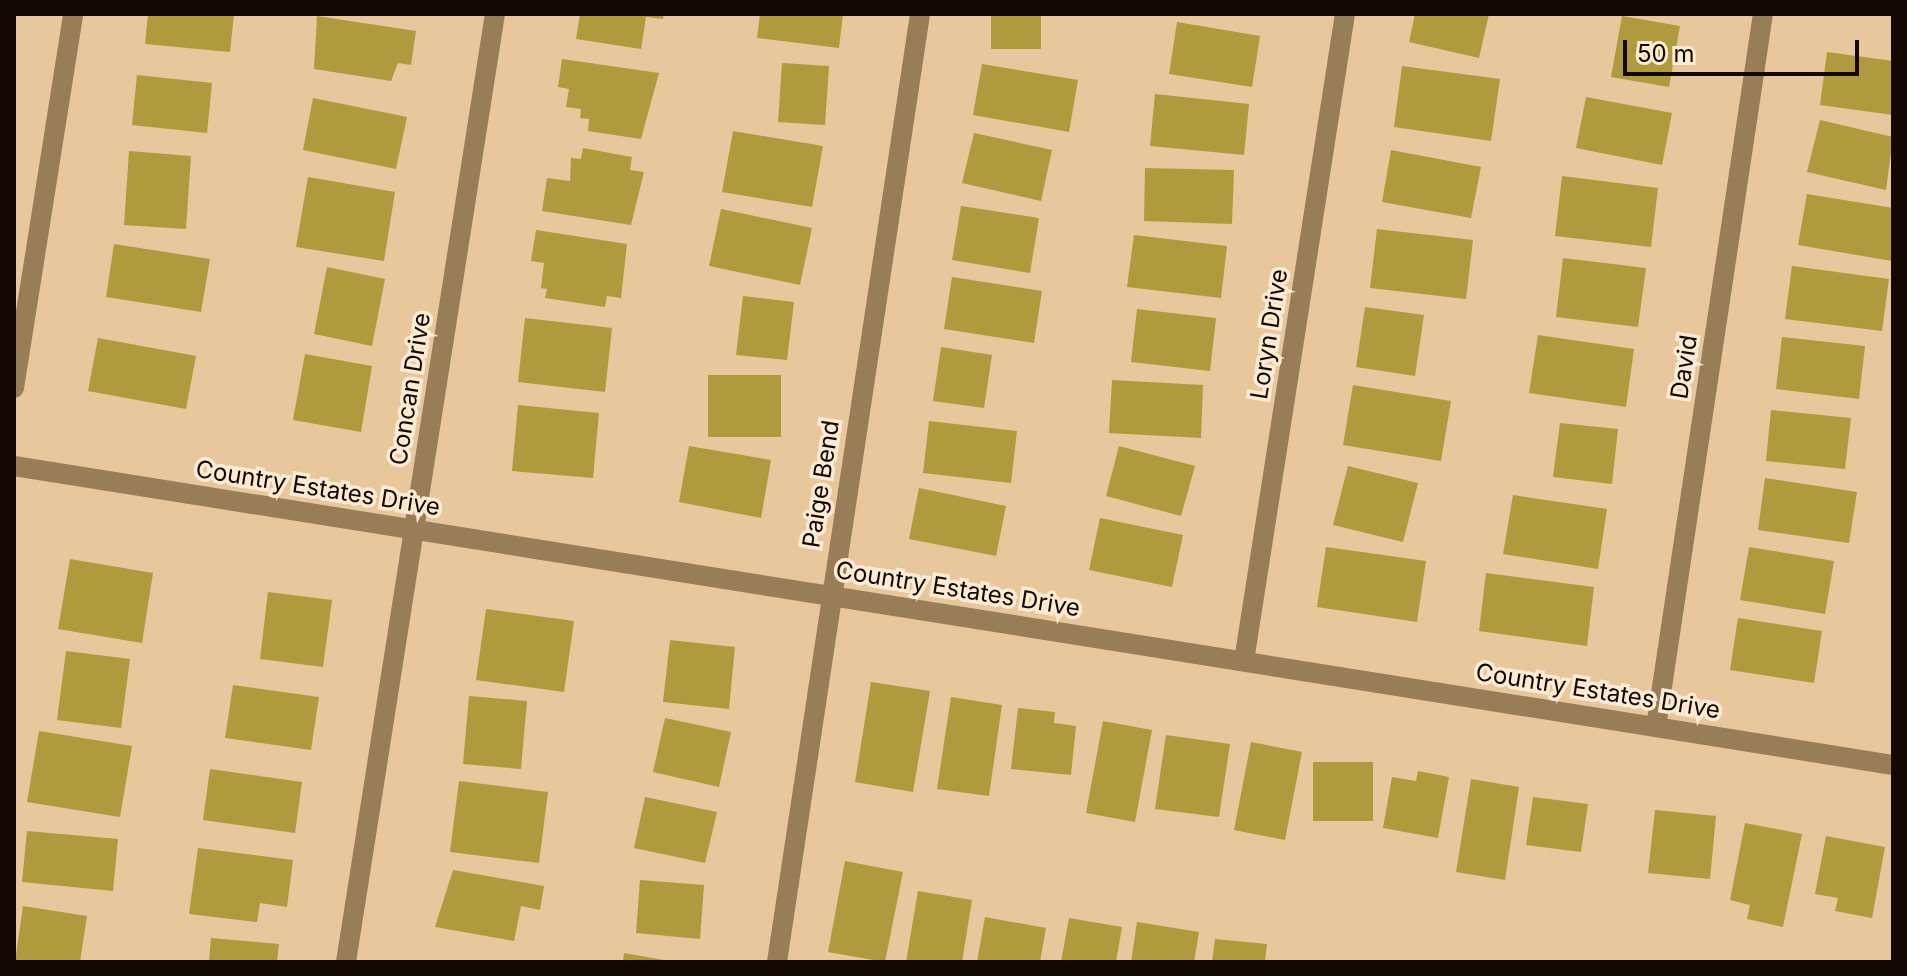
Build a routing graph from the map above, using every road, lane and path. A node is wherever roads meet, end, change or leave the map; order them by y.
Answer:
1 (73, 14) edge
2 (495, 14) edge
3 (920, 14) edge
4 (1345, 14) edge
5 (1763, 14) edge
6 (14, 388) edge
7 (14, 466) edge
8 (414, 530) junction
9 (829, 595) junction
10 (1244, 661) junction
11 (1656, 727) junction
12 (1893, 765) edge
13 (346, 962) edge
14 (777, 962) edge

1 - 6 street
2 - 8 street, Concan Drive
3 - 9 street, Paige Bend
4 - 10 street, Loryn Drive
5 - 11 street, David
7 - 8 street, Country Estates Drive
8 - 9 street, Country Estates Drive
8 - 13 street, Concan Drive
9 - 10 street, Country Estates Drive
9 - 14 street, Paige Bend
10 - 11 street, Country Estates Drive
11 - 12 street, Country Estates Drive

